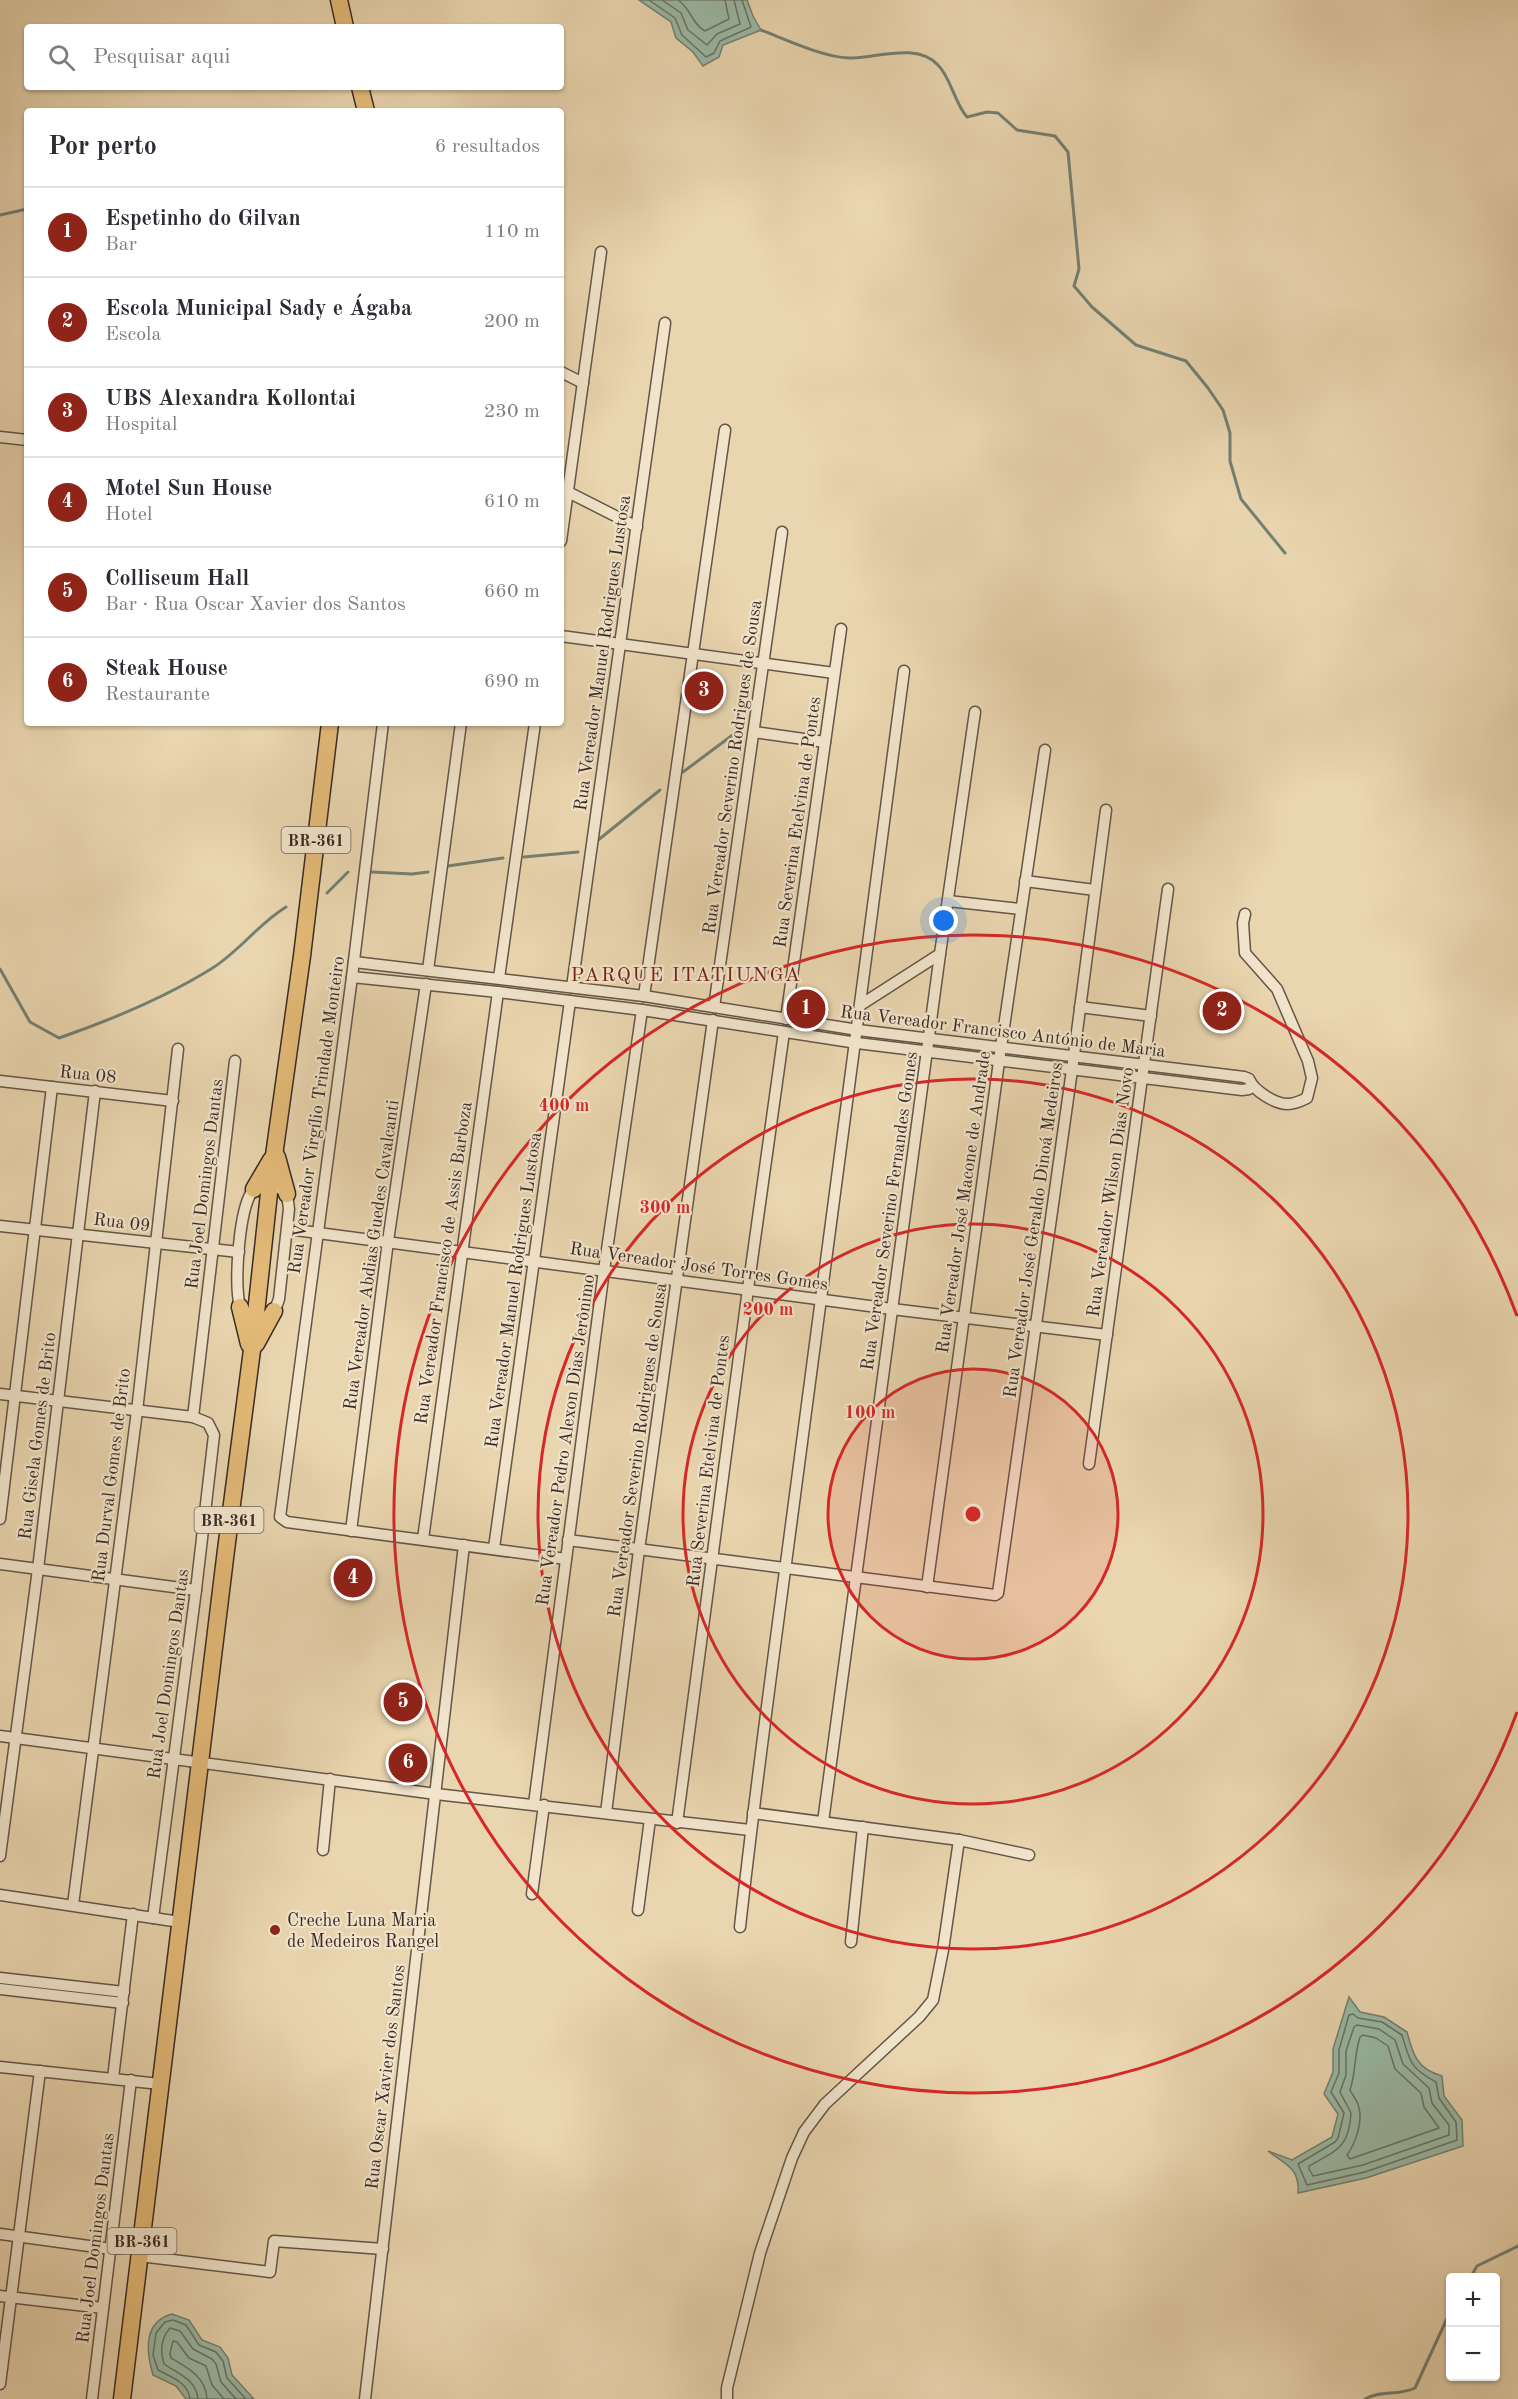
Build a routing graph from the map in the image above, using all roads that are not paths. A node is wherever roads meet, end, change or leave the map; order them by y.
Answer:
1 (339, 0) edge
2 (344, 24) edge
3 (361, 90) edge
4 (365, 108) edge
5 (601, 252) dead end
6 (665, 323) dead end
7 (564, 374) edge
8 (583, 383) junction
9 (725, 430) dead end
10 (0, 436) edge
11 (24, 440) edge
12 (568, 492) junction
13 (564, 520) edge
14 (637, 527) junction
15 (782, 532) dead end
16 (840, 628) dead end
17 (564, 636) edge
18 (621, 643) junction
19 (692, 652) junction
20 (764, 663) junction
21 (904, 671) dead end
22 (834, 672) junction
23 (975, 712) dead end
24 (330, 726) edge
25 (383, 726) edge
26 (461, 726) edge
27 (535, 726) edge
28 (754, 732) junction
29 (825, 742) junction
30 (1045, 750) dead end
31 (1106, 810) dead end
32 (1025, 880) junction
33 (1168, 889) dead end
34 (1095, 890) junction
35 (948, 901) junction
36 (1021, 909) junction
37 (1245, 914) dead end
38 (940, 954) junction
39 (354, 962) junction
40 (428, 970) junction
41 (352, 977) junction
42 (499, 978) junction
43 (426, 984) junction
44 (572, 987) junction
45 (498, 992) junction
46 (644, 996) junction
47 (570, 1001) junction
48 (862, 1004) junction
49 (714, 1007) junction
50 (1080, 1007) junction
51 (642, 1010) junction
52 (1151, 1016) junction
53 (786, 1019) junction
54 (713, 1020) junction
55 (858, 1030) junction
56 (784, 1032) junction
57 (930, 1038) junction
58 (856, 1043) junction
59 (1001, 1047) junction
60 (178, 1050) dead end
61 (928, 1052) junction
62 (1074, 1055) junction
63 (1000, 1060) junction
64 (235, 1061) dead end
65 (1145, 1065) junction
66 (1072, 1070) junction
67 (1143, 1079) junction
68 (0, 1081) edge
69 (1251, 1085) junction
70 (52, 1087) junction
71 (95, 1091) junction
72 (173, 1101) junction
73 (275, 1152) junction
74 (262, 1186) junction
75 (287, 1194) junction
76 (0, 1226) edge
77 (288, 1229) junction
78 (36, 1231) junction
79 (317, 1233) junction
80 (79, 1234) junction
81 (388, 1241) junction
82 (155, 1243) junction
83 (213, 1249) junction
84 (461, 1251) junction
85 (239, 1252) junction
86 (534, 1260) junction
87 (604, 1270) junction
88 (676, 1280) junction
89 (748, 1289) junction
90 (820, 1299) junction
91 (240, 1306) junction
92 (892, 1309) junction
93 (274, 1311) junction
94 (963, 1316) junction
95 (256, 1317) junction
96 (1035, 1327) junction
97 (1107, 1335) junction
98 (252, 1352) junction
99 (0, 1394) edge
100 (15, 1396) junction
101 (57, 1401) junction
102 (137, 1411) junction
103 (193, 1418) junction
104 (1089, 1464) dead end
105 (0, 1519) edge
106 (351, 1531) junction
107 (423, 1539) junction
108 (568, 1540) junction
109 (464, 1545) junction
110 (494, 1548) junction
111 (639, 1550) junction
112 (566, 1559) junction
113 (712, 1559) junction
114 (0, 1564) edge
115 (785, 1568) junction
116 (38, 1569) junction
117 (855, 1578) junction
118 (115, 1579) junction
119 (927, 1587) junction
120 (196, 1590) junction
121 (0, 1736) edge
122 (16, 1739) junction
123 (93, 1749) junction
124 (173, 1760) junction
125 (199, 1763) junction
126 (330, 1779) junction
127 (436, 1794) junction
128 (539, 1805) junction
129 (606, 1813) junction
130 (753, 1813) junction
131 (650, 1819) junction
132 (823, 1822) junction
133 (677, 1823) junction
134 (863, 1827) junction
135 (750, 1830) junction
136 (959, 1840) junction
137 (322, 1850) dead end
138 (1029, 1855) dead end
139 (0, 1856) edge
140 (532, 1894) dead end
141 (0, 1895) edge
142 (73, 1905) junction
143 (638, 1910) dead end
144 (133, 1914) junction
145 (153, 1918) junction
146 (180, 1922) junction
147 (740, 1927) dead end
148 (851, 1942) dead end
149 (0, 1978) edge
150 (0, 1989) edge
151 (124, 1998) junction
152 (0, 2067) edge
153 (40, 2071) junction
154 (113, 2079) junction
155 (130, 2080) junction
156 (160, 2084) junction
157 (0, 2234) edge
158 (18, 2237) junction
159 (111, 2249) junction
160 (383, 2249) junction
161 (141, 2251) junction
162 (5, 2296) edge
163 (103, 2308) junction
164 (0, 2384) edge
165 (727, 2393) edge
166 (92, 2399) edge
167 (122, 2399) edge
168 (365, 2399) edge
169 (720, 2399) edge

1 - 2 main road
3 - 4 main road
5 - 8 street
6 - 14 street, Rua Vereador Manuel Rodrigues Lustosa
7 - 8 street
8 - 12 street
9 - 19 street
10 - 11 street
12 - 13 street
12 - 14 street
14 - 18 street, Rua Vereador Manuel Rodrigues Lustosa
15 - 20 street, Rua Vereador Severino Rodrigues de Sousa
16 - 22 street, Rua Severina Etelvina de Pontes
17 - 18 street
18 - 19 street
18 - 44 street, Rua Vereador Manuel Rodrigues Lustosa
19 - 20 street
19 - 46 street
20 - 22 street
20 - 28 street, Rua Vereador Severino Rodrigues de Sousa
21 - 48 street
22 - 29 street, Rua Severina Etelvina de Pontes
23 - 35 street, Rua Vereador Severino Fernandes Gomes
24 - 73 main road, BR-361
25 - 39 street, Rua Vereador Virgílio Trindade Monteiro
26 - 40 street
27 - 42 street
28 - 29 street
28 - 49 street, Rua Vereador Severino Rodrigues de Sousa
29 - 53 street, Rua Severina Etelvina de Pontes
30 - 32 street, Rua Vereador José Macone de Andrade
31 - 34 street, Rua Vereador José Geraldo Dinoá Medeiros
32 - 34 street
32 - 36 street, Rua Vereador José Macone de Andrade
33 - 52 street, Rua Vereador Wilson Dias Novo
34 - 50 street, Rua Vereador José Geraldo Dinoá Medeiros
35 - 36 street
35 - 38 street, Rua Vereador Severino Fernandes Gomes
36 - 59 street, Rua Vereador José Macone de Andrade
37 - 69 street, Rua Vereador Francisco António de Maria
38 - 48 street
38 - 57 street, Rua Vereador Severino Fernandes Gomes
39 - 40 street, Rua Vereador Francisco António de Maria
39 - 41 street, Rua Vereador Virgílio Trindade Monteiro
40 - 42 street, Rua Vereador Francisco António de Maria
41 - 43 street
41 - 79 street, Rua Vereador Virgílio Trindade Monteiro
42 - 44 street, Rua Vereador Francisco António de Maria
43 - 45 street
43 - 81 street, Rua Vereador Abdias Guedes Cavalcanti
44 - 46 street, Rua Vereador Francisco António de Maria
45 - 47 street
45 - 84 street, Rua Vereador Francisco de Assis Barboza
46 - 49 street, Rua Vereador Francisco António de Maria
47 - 51 street
47 - 86 street, Rua Vereador Manuel Rodrigues Lustosa
48 - 55 street
49 - 53 street, Rua Vereador Francisco António de Maria
50 - 52 street
50 - 62 street, Rua Vereador José Geraldo Dinoá Medeiros
51 - 54 street
51 - 87 street, Rua Vereador Pedro Alexon Dias Jerônimo
52 - 65 street, Rua Vereador Wilson Dias Novo
53 - 55 street, Rua Vereador Francisco António de Maria
54 - 56 street
54 - 88 street, Rua Vereador Severino Rodrigues de Sousa
55 - 57 street, Rua Vereador Francisco António de Maria
55 - 58 street
56 - 58 street
56 - 89 street, Rua Severina Etelvina de Pontes
57 - 59 street, Rua Vereador Francisco António de Maria
57 - 61 street, Rua Vereador Severino Fernandes Gomes
58 - 61 street
58 - 90 street
59 - 62 street, Rua Vereador Francisco António de Maria
59 - 63 street, Rua Vereador José Macone de Andrade
60 - 72 street, Rua Durval Gomes de Brito
61 - 63 street
61 - 92 street, Rua Vereador Severino Fernandes Gomes
62 - 65 street, Rua Vereador Francisco António de Maria
62 - 66 street, Rua Vereador José Geraldo Dinoá Medeiros
63 - 66 street
63 - 94 street, Rua Vereador José Macone de Andrade
64 - 83 street, Rua Joel Domingos Dantas
65 - 67 street, Rua Vereador Wilson Dias Novo
65 - 69 street, Rua Vereador Francisco António de Maria
66 - 67 street
66 - 96 street, Rua Vereador José Geraldo Dinoá Medeiros
67 - 69 street
67 - 97 street, Rua Vereador Wilson Dias Novo
68 - 70 street, Rua 08
70 - 71 street, Rua 08
70 - 78 street
71 - 72 street, Rua 08
71 - 80 street, Rua Gisela Gomes de Brito
72 - 82 street, Rua Durval Gomes de Brito
73 - 74 main road, BR-361
73 - 75 main road
74 - 75 street
74 - 85 street
74 - 95 main road, BR-361
75 - 77 street
76 - 78 street, Rua 09
77 - 79 street, Rua Vereador José Torres Gomes
77 - 93 street
78 - 80 street, Rua 09
78 - 100 street
79 - 81 street, Rua Vereador José Torres Gomes
79 - 106 street, Rua Vereador Virgílio Trindade Monteiro
80 - 82 street, Rua 09
80 - 101 street, Rua Gisela Gomes de Brito
81 - 84 street, Rua Vereador José Torres Gomes
81 - 106 street, Rua Vereador Abdias Guedes Cavalcanti
82 - 83 street, Rua 09
82 - 102 street, Rua Durval Gomes de Brito
83 - 85 street, Rua 09
83 - 103 street, Rua Joel Domingos Dantas
84 - 86 street, Rua Vereador José Torres Gomes
84 - 107 street, Rua Vereador Francisco de Assis Barboza
85 - 91 street
86 - 87 street, Rua Vereador José Torres Gomes
86 - 110 street, Rua Vereador Manuel Rodrigues Lustosa
87 - 88 street, Rua Vereador José Torres Gomes
87 - 108 street, Rua Vereador Pedro Alexon Dias Jerônimo
88 - 89 street, Rua Vereador José Torres Gomes
88 - 111 street, Rua Vereador Severino Rodrigues de Sousa
89 - 90 street, Rua Vereador José Torres Gomes
89 - 113 street, Rua Severina Etelvina de Pontes
90 - 92 street, Rua Vereador José Torres Gomes
90 - 115 street
91 - 95 street
91 - 98 main road
92 - 94 street, Rua Vereador José Torres Gomes
92 - 117 street, Rua Vereador Severino Fernandes Gomes
93 - 95 street
93 - 98 main road
94 - 96 street, Rua Vereador José Torres Gomes
94 - 119 street, Rua Vereador José Macone de Andrade
95 - 98 main road, BR-361
96 - 97 street, Rua Vereador José Torres Gomes
96 - 119 street, Rua Vereador José Geraldo Dinoá Medeiros
97 - 104 street, Rua Vereador Wilson Dias Novo
98 - 125 main road, BR-361
99 - 100 street
100 - 101 street
100 - 105 street
101 - 102 street
101 - 116 street, Rua Gisela Gomes de Brito
102 - 103 street
102 - 118 street, Rua Durval Gomes de Brito
103 - 120 street, Rua Joel Domingos Dantas
106 - 107 street
107 - 109 street
108 - 111 street
108 - 112 street, Rua Vereador Pedro Alexon Dias Jerônimo
109 - 110 street
109 - 127 street, Rua Oscar Xavier dos Santos
110 - 112 street
111 - 113 street
111 - 129 street, Rua Vereador Severino Rodrigues de Sousa
112 - 128 street, Rua Vereador Pedro Alexon Dias Jerônimo
113 - 115 street
113 - 133 street, Rua Severina Etelvina de Pontes
114 - 116 street
115 - 117 street
115 - 130 street
116 - 118 street
116 - 122 street, Rua Gisela Gomes de Brito
117 - 119 street
117 - 132 street, Rua Vereador Severino Fernandes Gomes
118 - 120 street
118 - 123 street, Rua Durval Gomes de Brito
120 - 124 street, Rua Joel Domingos Dantas
121 - 122 street
122 - 123 street
122 - 139 street, Rua Gisela Gomes de Brito
123 - 124 street
123 - 142 street, Rua Durval Gomes de Brito
124 - 125 street
124 - 145 street, Rua Joel Domingos Dantas
125 - 126 street
125 - 146 main road, BR-361
126 - 127 street
126 - 137 street
127 - 128 street
127 - 160 street, Rua Oscar Xavier dos Santos
128 - 129 street
128 - 140 street, Rua Vereador Pedro Alexon Dias Jerônimo
129 - 131 street
130 - 132 street
130 - 135 street
131 - 133 street
131 - 143 street
132 - 134 street
133 - 135 street
134 - 136 street
134 - 148 street
135 - 147 street
136 - 138 street
136 - 165 street
141 - 142 street
142 - 144 street
144 - 145 street
144 - 151 street
145 - 146 street
146 - 156 main road, BR-361
149 - 151 street
150 - 151 street
151 - 154 street
152 - 153 street
153 - 154 street
153 - 158 street
154 - 155 street
155 - 156 street
155 - 159 street, Rua Joel Domingos Dantas
156 - 161 main road, BR-361
157 - 158 street
158 - 159 street
158 - 162 street
159 - 161 street
159 - 163 street, Rua Joel Domingos Dantas
160 - 161 street
160 - 168 street, Rua Oscar Xavier dos Santos
161 - 167 main road, BR-361
162 - 163 street
162 - 164 street
163 - 166 street, Rua Joel Domingos Dantas
165 - 169 street

